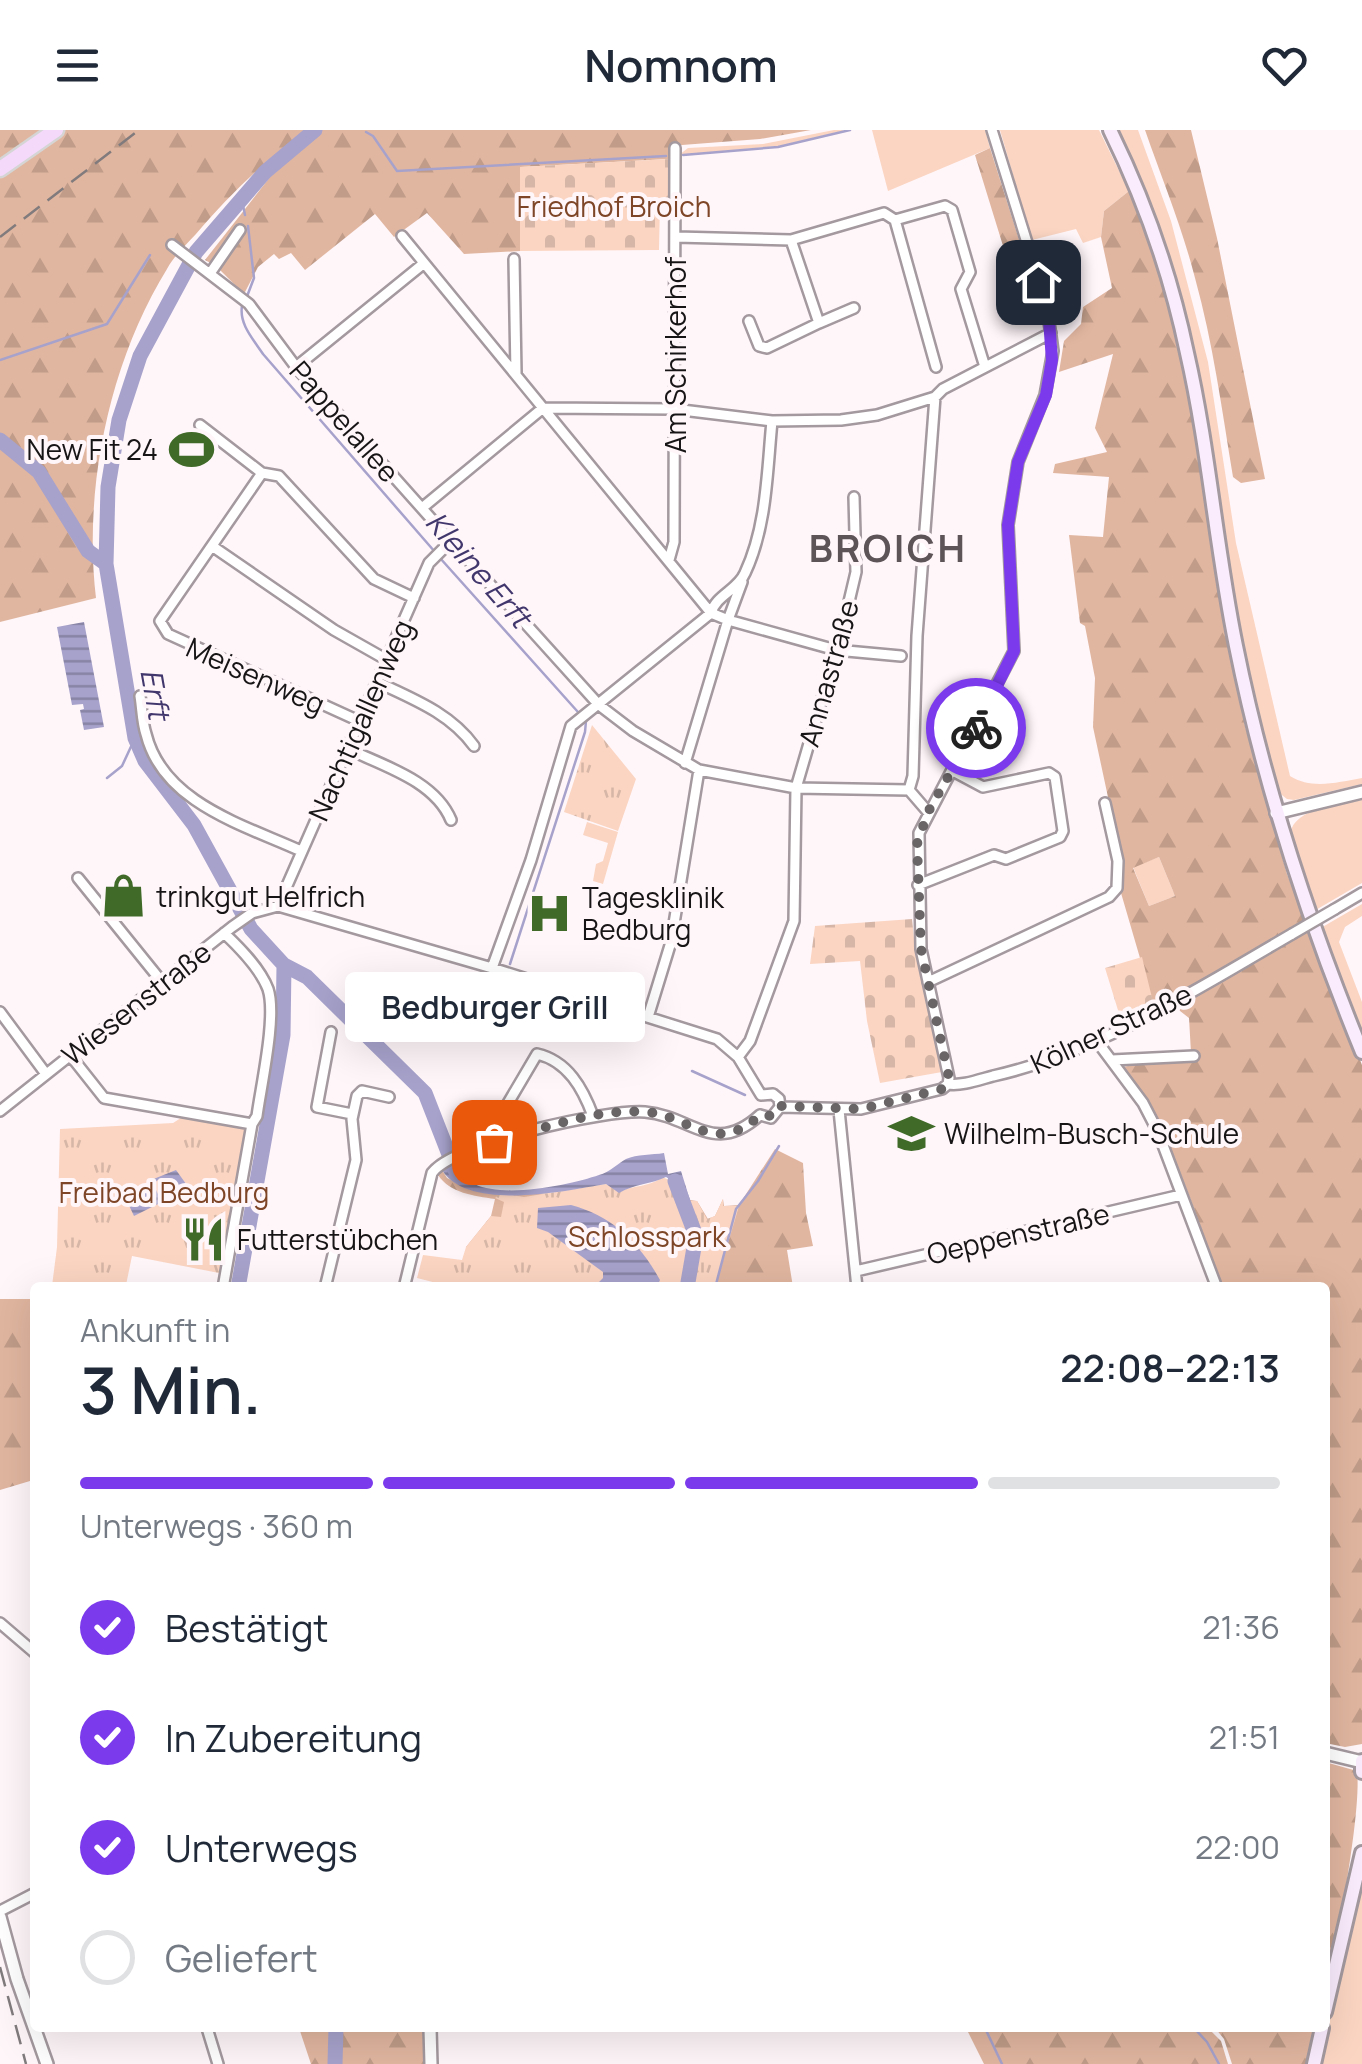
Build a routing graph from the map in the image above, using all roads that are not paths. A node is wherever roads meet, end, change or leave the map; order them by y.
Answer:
1 (56, 130) edge
2 (992, 130) edge
3 (1110, 130) edge
4 (675, 148) dead end
5 (0, 169) edge
6 (894, 220) junction
7 (240, 230) dead end
8 (402, 236) dead end
9 (676, 238) junction
10 (791, 240) junction
11 (172, 245) dead end
12 (514, 258) dead end
13 (424, 264) junction
14 (212, 272) junction
15 (854, 308) dead end
16 (749, 321) dead end
17 (820, 323) junction
18 (1050, 333) junction
19 (296, 367) junction
20 (936, 367) dead end
21 (986, 367) junction
22 (516, 373) junction
23 (935, 397) junction
24 (544, 408) junction
25 (674, 410) junction
26 (772, 421) junction
27 (200, 425) dead end
28 (262, 473) junction
29 (854, 497) dead end
30 (422, 508) junction
31 (451, 542) junction
32 (212, 546) junction
33 (669, 560) junction
34 (743, 579) junction
35 (414, 598) junction
36 (711, 613) junction
37 (728, 620) junction
38 (836, 650) junction
39 (901, 656) dead end
40 (387, 660) junction
41 (377, 682) junction
42 (140, 696) dead end
43 (599, 704) junction
44 (359, 722) junction
45 (474, 746) dead end
46 (348, 749) junction
47 (685, 763) junction
48 (699, 770) junction
49 (953, 771) junction
50 (796, 788) junction
51 (909, 790) junction
52 (1362, 792) edge
53 (1104, 804) dead end
54 (928, 812) junction
55 (1276, 812) junction
56 (451, 820) dead end
57 (301, 851) junction
58 (78, 878) dead end
59 (918, 885) junction
60 (1362, 892) edge
61 (278, 906) junction
62 (228, 930) junction
63 (496, 969) junction
64 (162, 982) junction
65 (928, 982) junction
66 (0, 1012) edge
67 (648, 1017) junction
68 (331, 1032) dead end
69 (1096, 1040) junction
70 (1362, 1052) edge
71 (70, 1055) junction
72 (738, 1056) junction
73 (1194, 1056) dead end
74 (1112, 1060) junction
75 (46, 1074) junction
76 (948, 1084) junction
77 (761, 1095) junction
78 (389, 1097) dead end
79 (780, 1106) junction
80 (504, 1110) dead end
81 (839, 1110) junction
82 (0, 1112) edge
83 (352, 1114) junction
84 (760, 1115) junction
85 (593, 1116) junction
86 (252, 1124) junction
87 (1181, 1195) junction
88 (856, 1270) junction
89 (224, 1282) edge
90 (326, 1282) edge
91 (405, 1282) edge
92 (857, 1282) edge
93 (1215, 1282) edge
94 (0, 1624) edge
95 (30, 1648) edge
96 (1330, 1754) edge
97 (1362, 1761) edge
98 (1362, 1772) edge
99 (1362, 1854) edge
100 (30, 1896) edge
101 (0, 1914) edge
102 (1330, 1991) edge
103 (30, 2016) edge
104 (36, 2032) edge
105 (208, 2032) edge
106 (430, 2032) edge
107 (1321, 2032) edge
108 (47, 2064) edge
109 (218, 2064) edge
110 (431, 2064) edge
111 (1314, 2064) edge

1 - 5 main road
2 - 18 street
3 - 55 main road
4 - 9 street, Am Schirkerhof
6 - 10 street
6 - 20 street
6 - 21 street
7 - 14 street
8 - 13 street
9 - 10 street
9 - 25 street, Am Schirkerhof
10 - 17 street
11 - 14 street, Pappelallee
12 - 22 street
13 - 19 street
13 - 22 street
14 - 19 street, Pappelallee
15 - 17 street
16 - 17 street
18 - 21 street
18 - 49 street
19 - 30 street, Pappelallee
21 - 23 street
22 - 24 street
23 - 26 street
23 - 51 street
24 - 25 street
24 - 30 street
24 - 33 street
25 - 26 street
25 - 33 street, Am Schirkerhof
26 - 34 street
27 - 28 street
28 - 32 street, Meisenweg
28 - 35 street
29 - 38 street, Annastraße
30 - 31 street, Pappelallee
31 - 35 street, Nachtigallenweg
31 - 43 street, Pappelallee
32 - 40 street
32 - 44 street, Meisenweg
33 - 36 street
34 - 36 street
34 - 37 street
35 - 40 street, Nachtigallenweg
36 - 37 street
36 - 43 street
37 - 38 street
37 - 47 street
38 - 39 street
38 - 50 street, Annastraße
40 - 41 street, Nachtigallenweg
41 - 44 street, Nachtigallenweg
41 - 45 street
42 - 57 street
43 - 47 street, Pappelallee
43 - 63 street
44 - 46 street, Nachtigallenweg
46 - 56 street
46 - 57 street, Nachtigallenweg
47 - 48 street, Pappelallee
48 - 50 street, Pappelallee
48 - 67 street
49 - 54 street
49 - 59 street
50 - 51 street, Pappelallee
50 - 72 street, Annastraße
51 - 54 street
52 - 55 street
53 - 65 street
54 - 59 street
55 - 70 main road
57 - 61 street, Nachtigallenweg
58 - 64 street
59 - 65 street
60 - 69 street, Kölner Straße, bridge
61 - 62 street, Wiesenstraße
61 - 63 street
62 - 64 street, Wiesenstraße
62 - 86 street
63 - 67 street
64 - 71 street, Wiesenstraße
65 - 76 street
66 - 75 street
67 - 72 street
68 - 83 street
69 - 74 street
69 - 76 street, Kölner Straße
71 - 75 street, Wiesenstraße
71 - 86 street
72 - 77 street
73 - 74 street
74 - 87 street
75 - 82 street, Wiesenstraße
76 - 81 street, Kölner Straße
77 - 79 street
77 - 84 street
78 - 83 street
79 - 81 street, Kölner Straße
79 - 84 street
80 - 85 street
81 - 88 street
83 - 90 street
84 - 85 street
85 - 91 street
86 - 89 street
87 - 88 street, Oeppenstraße
87 - 93 street
88 - 92 street
94 - 95 street
96 - 97 street
97 - 98 main road
99 - 102 main road
100 - 101 street
101 - 103 street
104 - 108 street
105 - 109 street
106 - 110 street
107 - 111 main road

